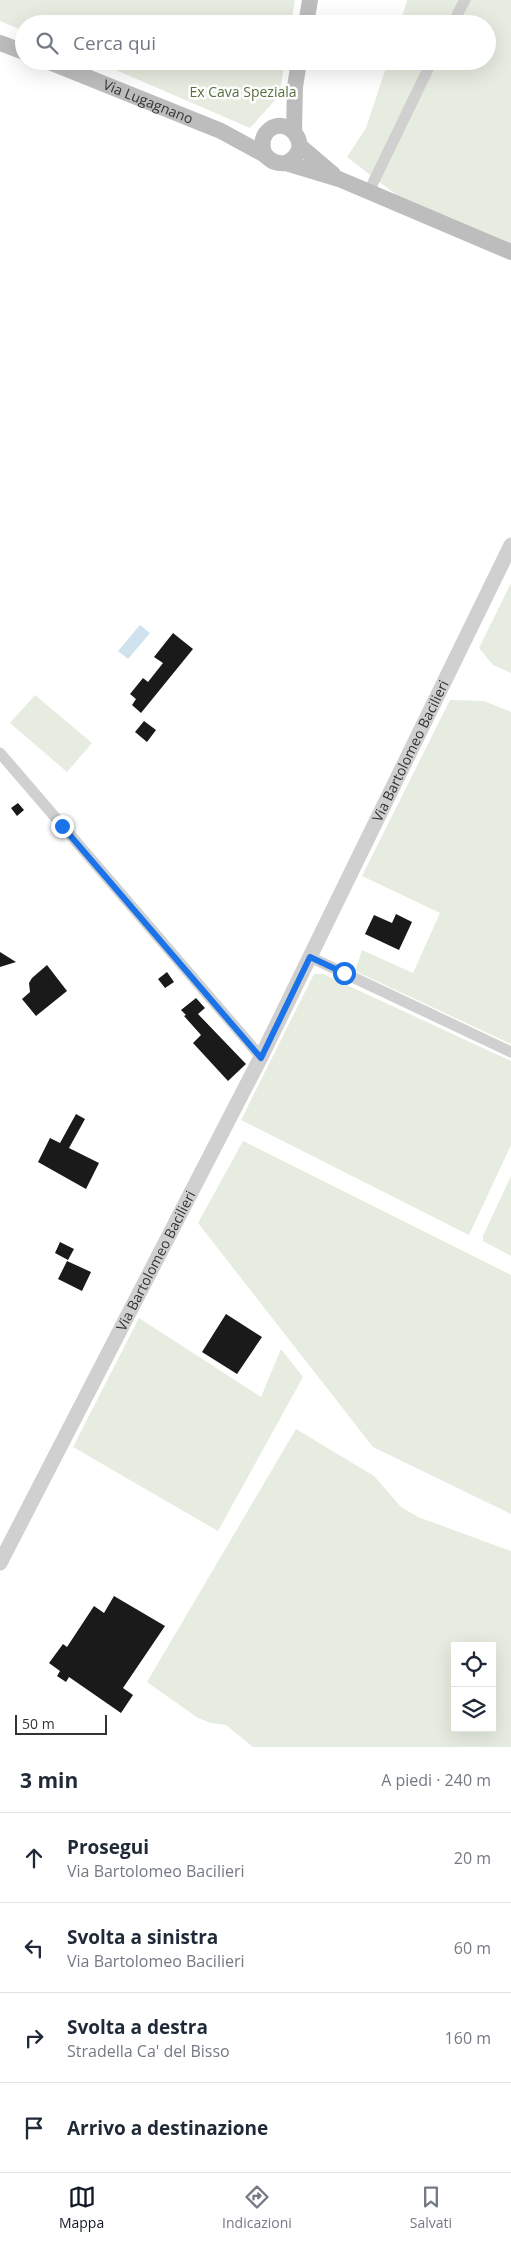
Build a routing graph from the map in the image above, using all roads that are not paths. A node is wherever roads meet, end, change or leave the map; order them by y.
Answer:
1 (310, 0) edge
2 (465, 0) edge
3 (308, 15) edge
4 (457, 15) edge
5 (0, 42) edge
6 (15, 48) edge
7 (69, 70) edge
8 (298, 70) edge
9 (428, 70) edge
10 (221, 131) junction
11 (285, 134) junction
12 (265, 155) junction
13 (286, 163) junction
14 (338, 178) junction
15 (369, 191) junction
16 (511, 252) edge
17 (511, 545) edge
18 (0, 753) edge
19 (310, 957) junction
20 (511, 1052) edge
21 (261, 1058) junction
22 (0, 1563) edge

1 - 3 main road
2 - 4 street
5 - 6 main road
7 - 10 main road, Via Lugagnano
8 - 11 main road
9 - 15 street
10 - 11 main road, Via Lugagnano
10 - 12 main road, Via Lugagnano
11 - 12 main road
11 - 13 main road
11 - 14 main road, Via Lugagnano
12 - 13 main road, Via Lugagnano
13 - 14 main road, Via Lugagnano
14 - 15 main road, Via Lugagnano
15 - 16 main road, Via Lugagnano
17 - 19 street, Via Bartolomeo Bacilieri
18 - 21 street
19 - 20 street
19 - 21 street, Via Bartolomeo Bacilieri
21 - 22 street, Via Bartolomeo Bacilieri

